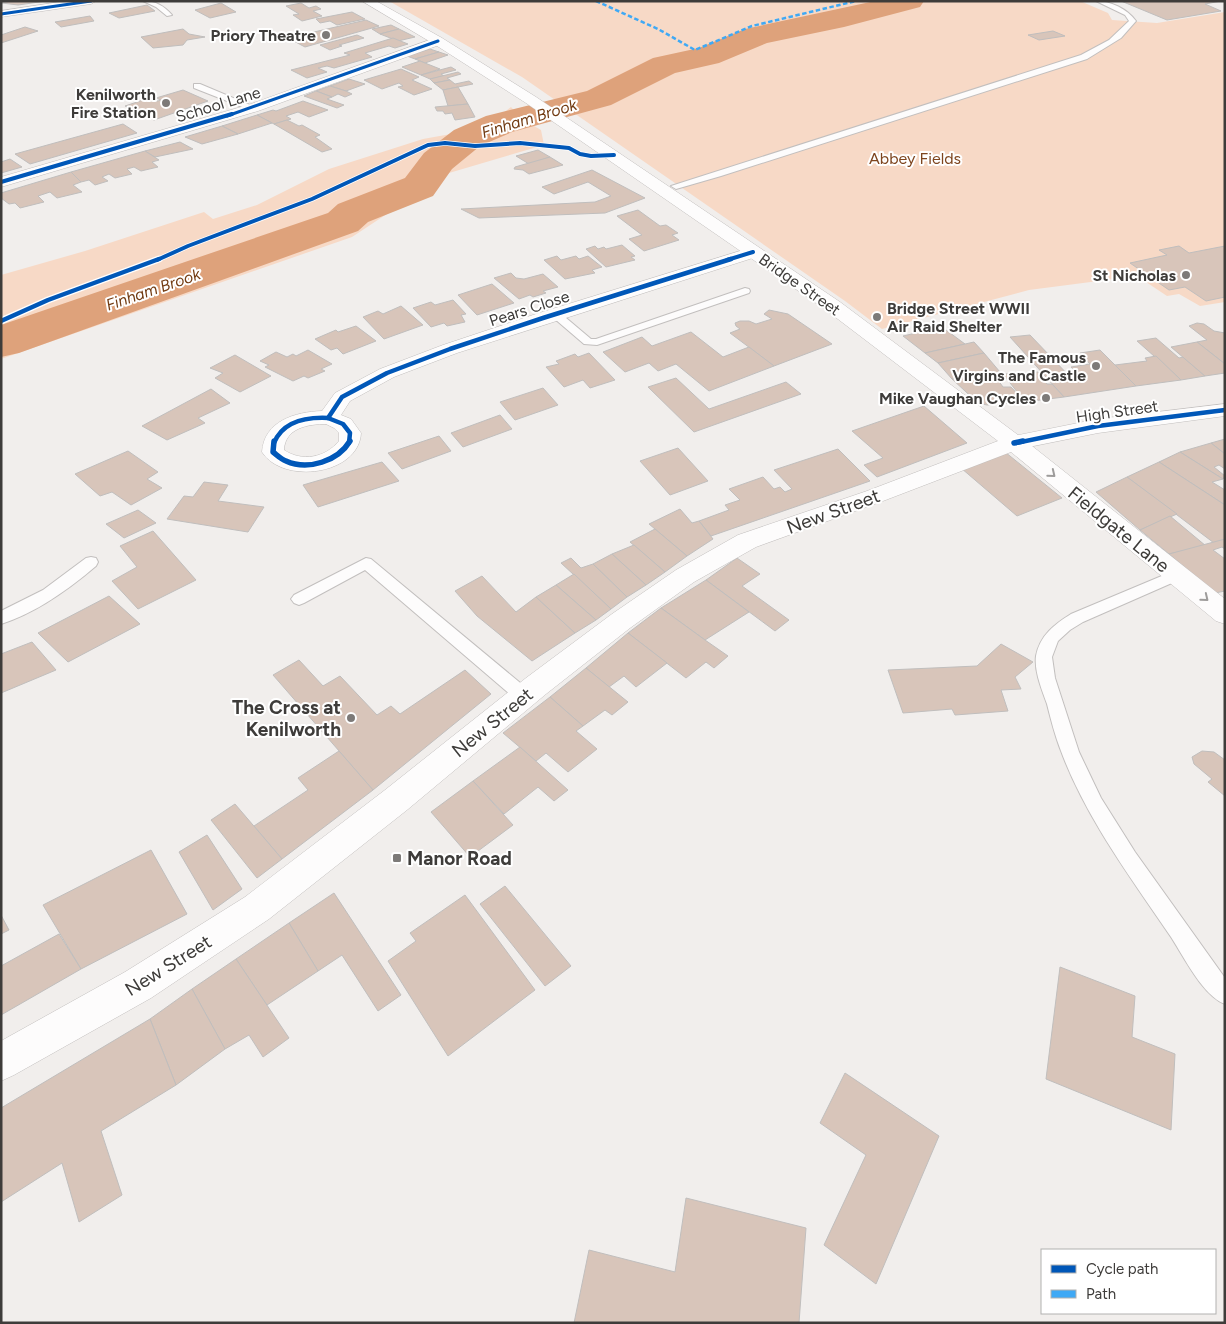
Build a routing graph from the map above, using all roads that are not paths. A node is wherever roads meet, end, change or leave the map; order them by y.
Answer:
1 (91, 1) edge
2 (146, 1) edge
3 (367, 1) edge
4 (1099, 1) edge
5 (1, 14) edge
6 (169, 15) dead end
7 (438, 41) junction
8 (196, 86) dead end
9 (253, 108) junction
10 (1, 182) edge
11 (676, 186) dead end
12 (753, 252) junction
13 (745, 291) dead end
14 (555, 314) junction
15 (1225, 410) edge
16 (328, 418) dead end
17 (1014, 443) junction
18 (91, 562) dead end
19 (1176, 575) junction
20 (299, 599) dead end
21 (1225, 614) edge
22 (1, 618) edge
23 (524, 696) junction
24 (1225, 994) edge
25 (1, 1062) edge

1 - 5 main road
2 - 6 lane
3 - 7 main road, Bridge Street
4 - 11 lane
7 - 9 main road, School Lane
7 - 12 main road, Bridge Street
8 - 9 lane
9 - 10 main road, School Lane
12 - 14 main road, Pears Close
12 - 17 main road, Bridge Street
13 - 14 lane
14 - 16 main road, Pears Close
15 - 17 main road, High Street
17 -> 19 main road, Fieldgate Lane
17 - 23 main road, New Street
18 - 22 lane
19 -> 21 main road, Fieldgate Lane
19 - 24 lane
20 - 23 lane
23 - 25 main road, New Street

